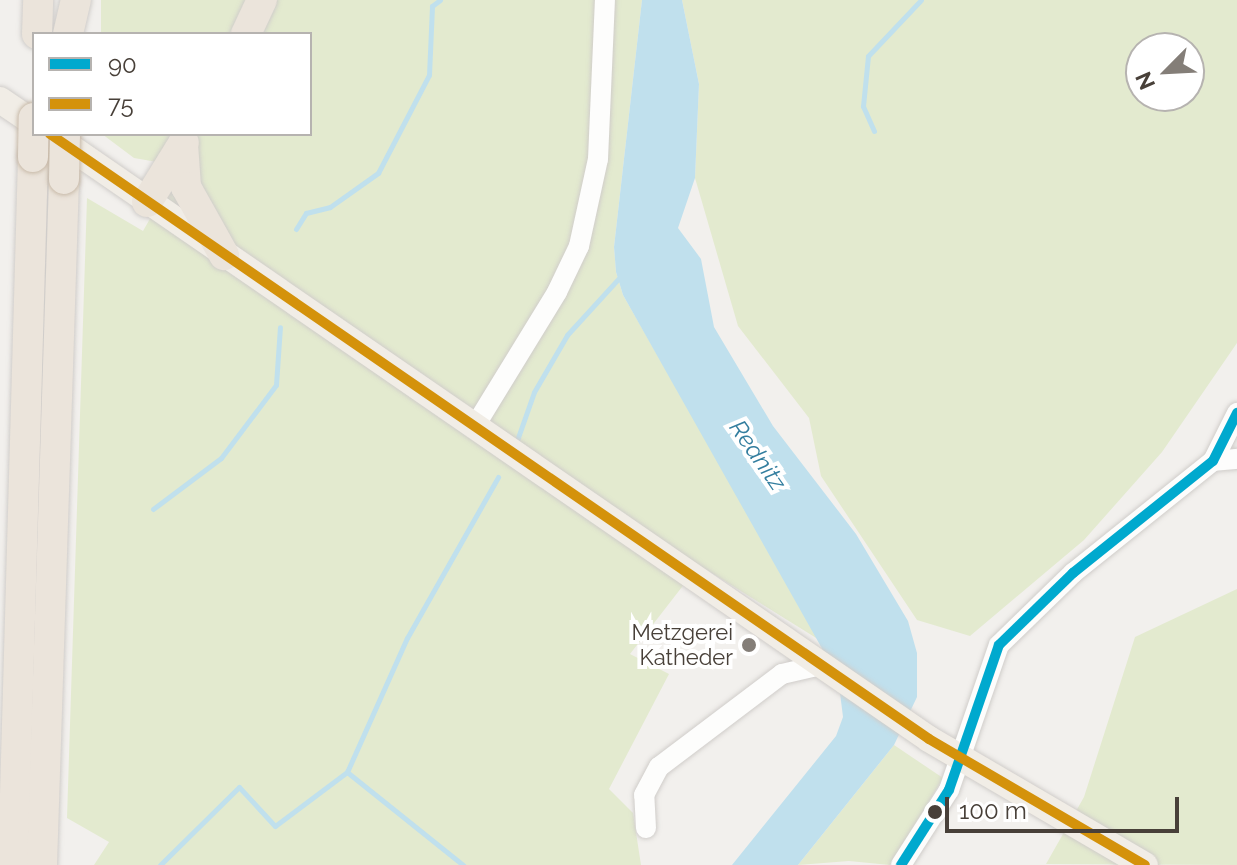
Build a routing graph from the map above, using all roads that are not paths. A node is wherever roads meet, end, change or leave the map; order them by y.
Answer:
1 (38, 0) edge
2 (69, 0) edge
3 (76, 0) edge
4 (262, 0) edge
5 (605, 0) edge
6 (37, 32) edge
7 (67, 32) edge
8 (68, 32) edge
9 (247, 32) edge
10 (0, 100) edge
11 (32, 119) edge
12 (65, 136) edge
13 (186, 139) edge
14 (42, 145) edge
15 (147, 202) junction
16 (224, 255) junction
17 (1237, 413) edge
18 (475, 426) junction
19 (1237, 459) edge
20 (1213, 461) junction
21 (828, 670) junction
22 (959, 759) junction
23 (30, 819) junction
24 (646, 828) dead end
25 (13, 865) edge
26 (42, 865) edge
27 (901, 865) edge
28 (1145, 865) edge

1 - 6 highway
2 - 7 highway
3 - 8 highway
4 - 9 highway
5 - 18 street
10 - 11 main road
12 - 23 highway, bridge
13 - 15 highway
13 - 16 highway
14 - 15 main road
14 - 23 highway
15 - 16 main road
16 - 18 main road
17 - 20 street
18 - 21 main road
19 - 20 street
20 - 22 street
21 - 22 main road
21 - 24 street
22 - 27 street
22 - 28 main road
23 - 25 highway
23 - 26 highway

